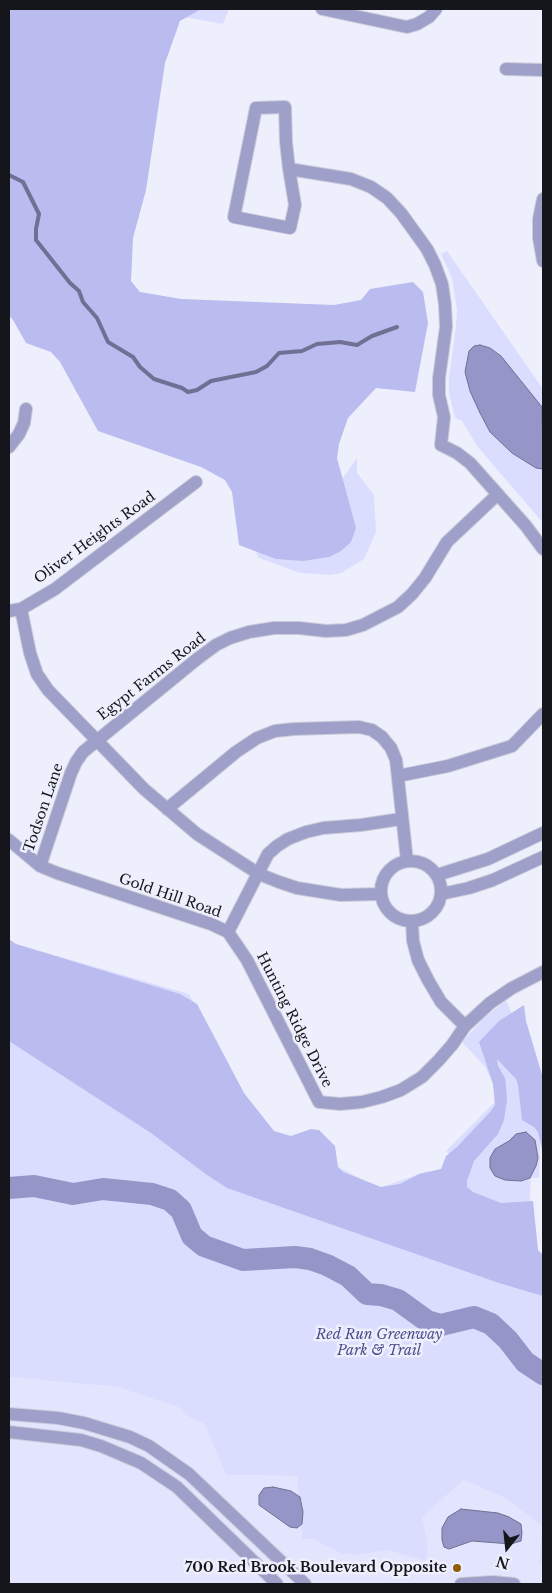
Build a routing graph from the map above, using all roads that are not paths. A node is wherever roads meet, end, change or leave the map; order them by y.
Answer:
1 (322, 9) edge
2 (436, 9) edge
3 (506, 69) dead end
4 (543, 70) edge
5 (289, 169) junction
6 (543, 199) edge
7 (543, 261) edge
8 (26, 409) dead end
9 (9, 447) edge
10 (196, 482) dead end
11 (498, 494) junction
12 (543, 549) edge
13 (15, 610) edge
14 (543, 714) edge
15 (98, 739) junction
16 (398, 776) junction
17 (167, 809) junction
18 (401, 819) junction
19 (543, 833) edge
20 (9, 840) edge
21 (543, 857) edge
22 (407, 861) junction
23 (40, 866) junction
24 (259, 874) junction
25 (437, 875) junction
26 (381, 894) junction
27 (441, 894) junction
28 (412, 921) junction
29 (228, 932) junction
30 (543, 972) edge
31 (465, 1026) junction
32 (9, 1414) edge
33 (9, 1432) edge
34 (277, 1584) edge
35 (304, 1584) edge
36 (461, 1584) edge
37 (514, 1584) edge

1 - 2 street
3 - 4 street
5 - 5 street
5 - 11 street
6 - 7 street
8 - 9 street
10 - 13 street, Oliver Heights Road
11 - 12 street
11 - 15 street, Egypt Farms Road
13 - 15 street
14 - 16 street
15 - 17 street
15 - 23 street, Todson Lane
16 - 17 street
16 - 18 street
17 - 24 street
18 - 22 street
18 - 24 street, Gold Hill Road
19 - 25 street
20 - 23 street, Gold Hill Road
21 - 27 street
22 - 25 street
22 - 26 street
23 - 29 street, Gold Hill Road
24 - 26 street
24 - 29 street, Gold Hill Road
25 - 27 street
26 - 28 street
27 - 28 street
28 - 31 street
29 - 31 street, Hunting Ridge Drive
30 - 31 street
32 - 35 street
33 - 34 street
36 - 37 street

